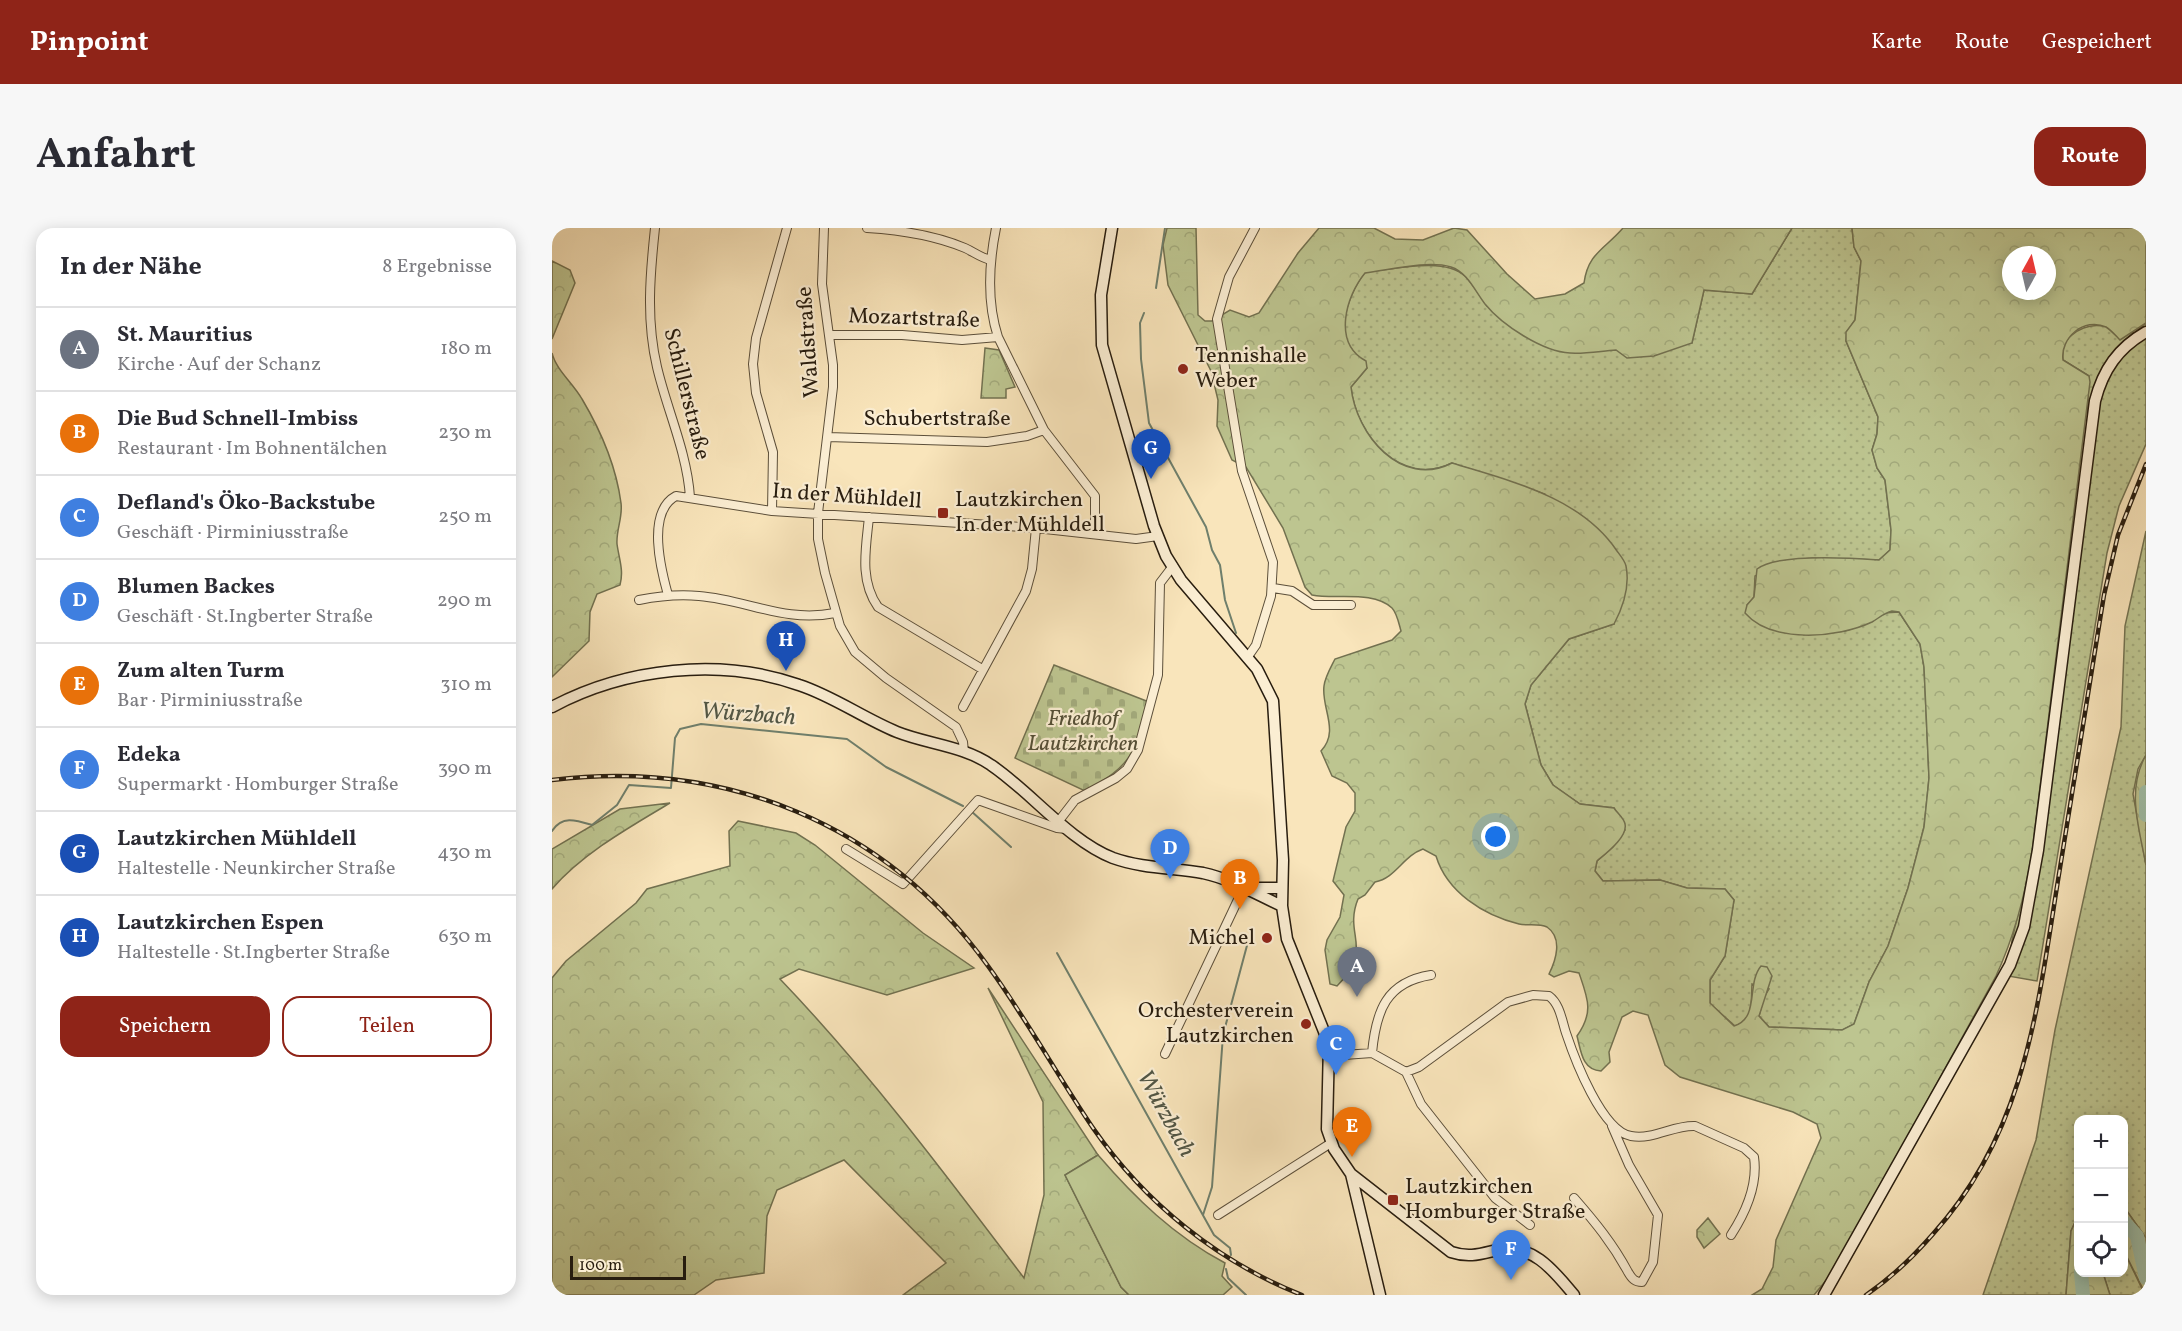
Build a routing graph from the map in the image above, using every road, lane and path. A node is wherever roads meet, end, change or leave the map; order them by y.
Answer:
1 (655, 228) edge
2 (787, 228) edge
3 (824, 228) edge
4 (867, 228) edge
5 (996, 228) edge
6 (1112, 228) edge
7 (1255, 228) edge
8 (895, 229) edge
9 (991, 260) junction
10 (2146, 332) edge
11 (829, 335) junction
12 (998, 337) junction
13 (1044, 430) junction
14 (828, 437) junction
15 (690, 497) junction
16 (772, 511) junction
17 (818, 513) junction
18 (869, 517) junction
19 (1036, 528) junction
20 (1095, 533) junction
21 (1158, 536) junction
22 (1173, 566) junction
23 (1273, 588) junction
24 (668, 595) junction
25 (639, 600) dead end
26 (1351, 604) dead end
27 (835, 613) junction
28 (1247, 658) junction
29 (982, 669) junction
30 (963, 706) dead end
31 (552, 707) edge
32 (964, 752) junction
33 (1063, 825) junction
34 (846, 849) dead end
35 (1244, 887) junction
36 (1282, 888) junction
37 (1282, 906) junction
38 (1431, 975) dead end
39 (1372, 1053) junction
40 (1165, 1054) dead end
41 (1330, 1056) junction
42 (1406, 1072) junction
43 (1612, 1126) junction
44 (1331, 1143) junction
45 (1351, 1174) junction
46 (1381, 1197) junction
47 (1574, 1198) dead end
48 (1360, 1209) junction
49 (1218, 1215) dead end
50 (1530, 1225) dead end
51 (1731, 1235) dead end
52 (1380, 1295) edge
53 (1574, 1295) edge
54 (1824, 1295) edge

1 - 15 street, Schillerstraße
2 - 16 street
3 - 11 street, Waldstraße
4 - 8 street
5 - 9 street
6 - 21 main road
7 - 23 street
8 - 9 street
9 - 12 street
10 - 54 main road
11 - 12 street, Mozartstraße
11 - 14 street, Waldstraße
12 - 13 street
13 - 14 street, Schubertstraße
13 - 20 street
14 - 17 street, Waldstraße
15 - 16 street, In der Mühldell
15 - 24 street, In der Mühldell
16 - 17 street, In der Mühldell
17 - 18 street, In der Mühldell
17 - 27 street, Waldstraße
18 - 19 street, In der Mühldell
18 - 29 street
19 - 20 street, In der Mühldell
19 - 29 street
20 - 21 street, In der Mühldell
21 - 22 main road
22 - 28 main road
22 - 33 street
23 - 26 street
23 - 28 street
24 - 25 street
24 - 27 street
27 - 32 street, Waldstraße
28 - 36 main road
29 - 30 street
31 - 32 main road
32 - 33 main road
33 - 34 street
33 - 35 main road
35 - 36 main road
35 - 37 main road
35 - 40 street
36 - 37 main road
37 - 41 main road
38 - 39 street
39 - 41 street
39 - 42 street
41 - 44 main road
42 - 43 street
42 - 50 street
43 - 47 street
43 - 51 street
44 - 45 main road
44 - 49 street
45 - 46 main road
45 - 48 main road
46 - 48 main road
46 - 53 main road
48 - 52 main road

